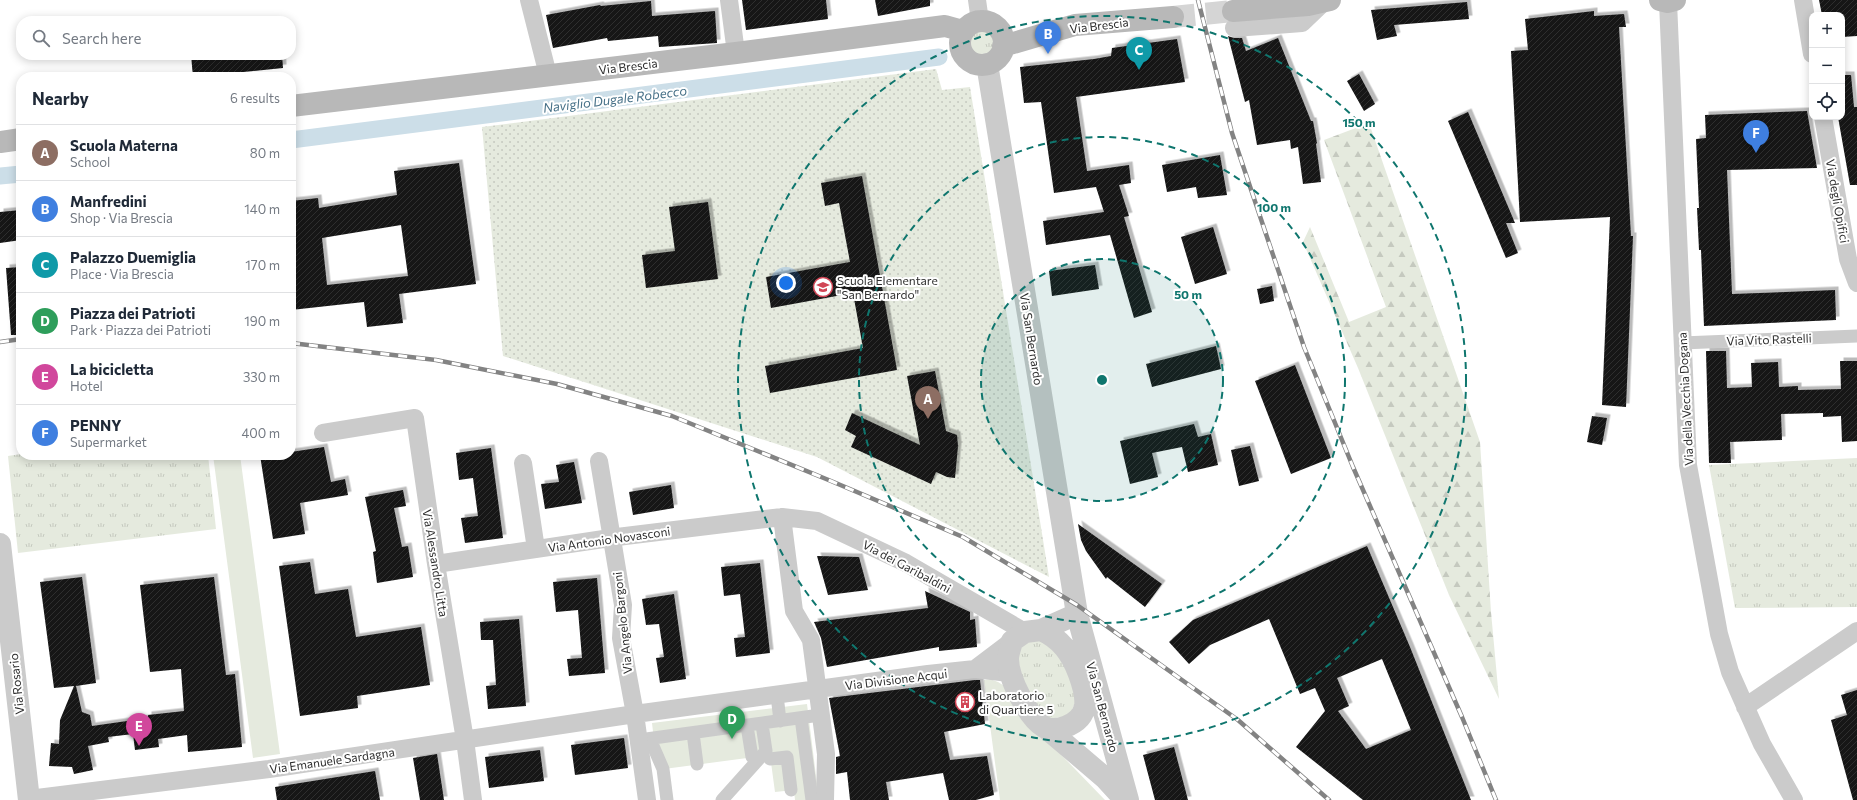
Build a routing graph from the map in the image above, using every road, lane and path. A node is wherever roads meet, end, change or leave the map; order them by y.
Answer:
1 (529, 0) edge
2 (729, 0) edge
3 (1326, 0) edge
4 (1330, 0) edge
5 (1803, 0) edge
6 (1668, 1) edge
7 (973, 17) edge
8 (1173, 17) tunnel mouth
9 (1234, 20) tunnel mouth
10 (1003, 46) junction
11 (1811, 48) edge
12 (736, 53) junction
13 (986, 64) junction
14 (548, 75) junction
15 (296, 105) edge
16 (1824, 120) edge
17 (16, 140) edge
18 (0, 142) edge
19 (1855, 275) edge
20 (1857, 336) edge
21 (1682, 343) junction
22 (323, 433) dead end
23 (600, 460) dead end
24 (523, 463) dead end
25 (782, 517) junction
26 (611, 538) junction
27 (0, 544) edge
28 (536, 549) junction
29 (436, 564) junction
30 (1077, 614) junction
31 (1857, 631) edge
32 (1026, 634) junction
33 (975, 670) junction
34 (1009, 673) junction
35 (817, 689) junction
36 (1086, 693) junction
37 (776, 695) junction
38 (1745, 708) junction
39 (635, 714) junction
40 (820, 714) junction
41 (801, 718) junction
42 (780, 721) junction
43 (762, 724) junction
44 (747, 726) junction
45 (1045, 727) junction
46 (693, 733) junction
47 (465, 740) junction
48 (644, 740) junction
49 (752, 757) dead end
50 (770, 759) dead end
51 (697, 764) dead end
52 (791, 790) dead end
53 (29, 799) edge
54 (473, 800) edge
55 (647, 800) edge
56 (667, 800) edge
57 (722, 800) edge
58 (812, 800) edge
59 (825, 800) edge
60 (1127, 800) edge
61 (1794, 800) edge

1 - 14 street
2 - 12 street
3 - 4 main road
3 - 9 main road
5 - 11 street
6 - 21 street, Via della Vecchia Dogana
7 - 10 main road
7 - 12 main road, Via Brescia
7 - 13 main road
8 - 10 main road, Via Brescia
10 - 13 main road
12 - 14 main road, Via Brescia
13 - 30 street, Via San Bernardo
14 - 15 main road, Via Brescia
16 - 19 street, Via degli Opifici
17 - 18 main road
20 - 21 street, Via Vito Rastelli
21 - 38 street, Via della Vecchia Dogana
22 - 29 street, Via Alessandro Litta
23 - 26 street, Via Angelo Bargoni
24 - 28 street
25 - 26 street, Via Antonio Novasconi
25 - 32 street, Via dei Garibaldini
25 - 35 street
26 - 28 street, Via Antonio Novasconi
26 - 39 street, Via Angelo Bargoni
27 - 53 street, Via Rosario
28 - 29 street, Via Antonio Novasconi
29 - 47 street, Via Alessandro Litta
30 - 32 street
30 - 60 street, Via San Bernardo
31 - 38 street
32 - 33 street
32 - 34 street
32 - 36 street
33 - 34 street
33 - 35 street, Via Divisione Acqui
34 - 45 street
35 - 37 street, Via Divisione Acqui
35 - 40 street
36 - 45 street
36 - 60 street
37 - 39 street, Via Emanuele Sardagna
37 - 42 street
38 - 61 street, Via della Vecchia Dogana
39 - 47 street, Via Emanuele Sardagna
39 - 48 street, Via Angelo Bargoni
40 - 41 street
40 - 59 street
41 - 42 street
41 - 58 street
42 - 43 street
43 - 44 street
43 - 57 street
44 - 46 street
44 - 49 street
45 - 60 street
46 - 48 street
46 - 51 street
47 - 53 street, Via Emanuele Sardagna
47 - 54 street, Via Alessandro Litta
48 - 55 street, Via Angelo Bargoni
48 - 56 street
50 - 52 street

